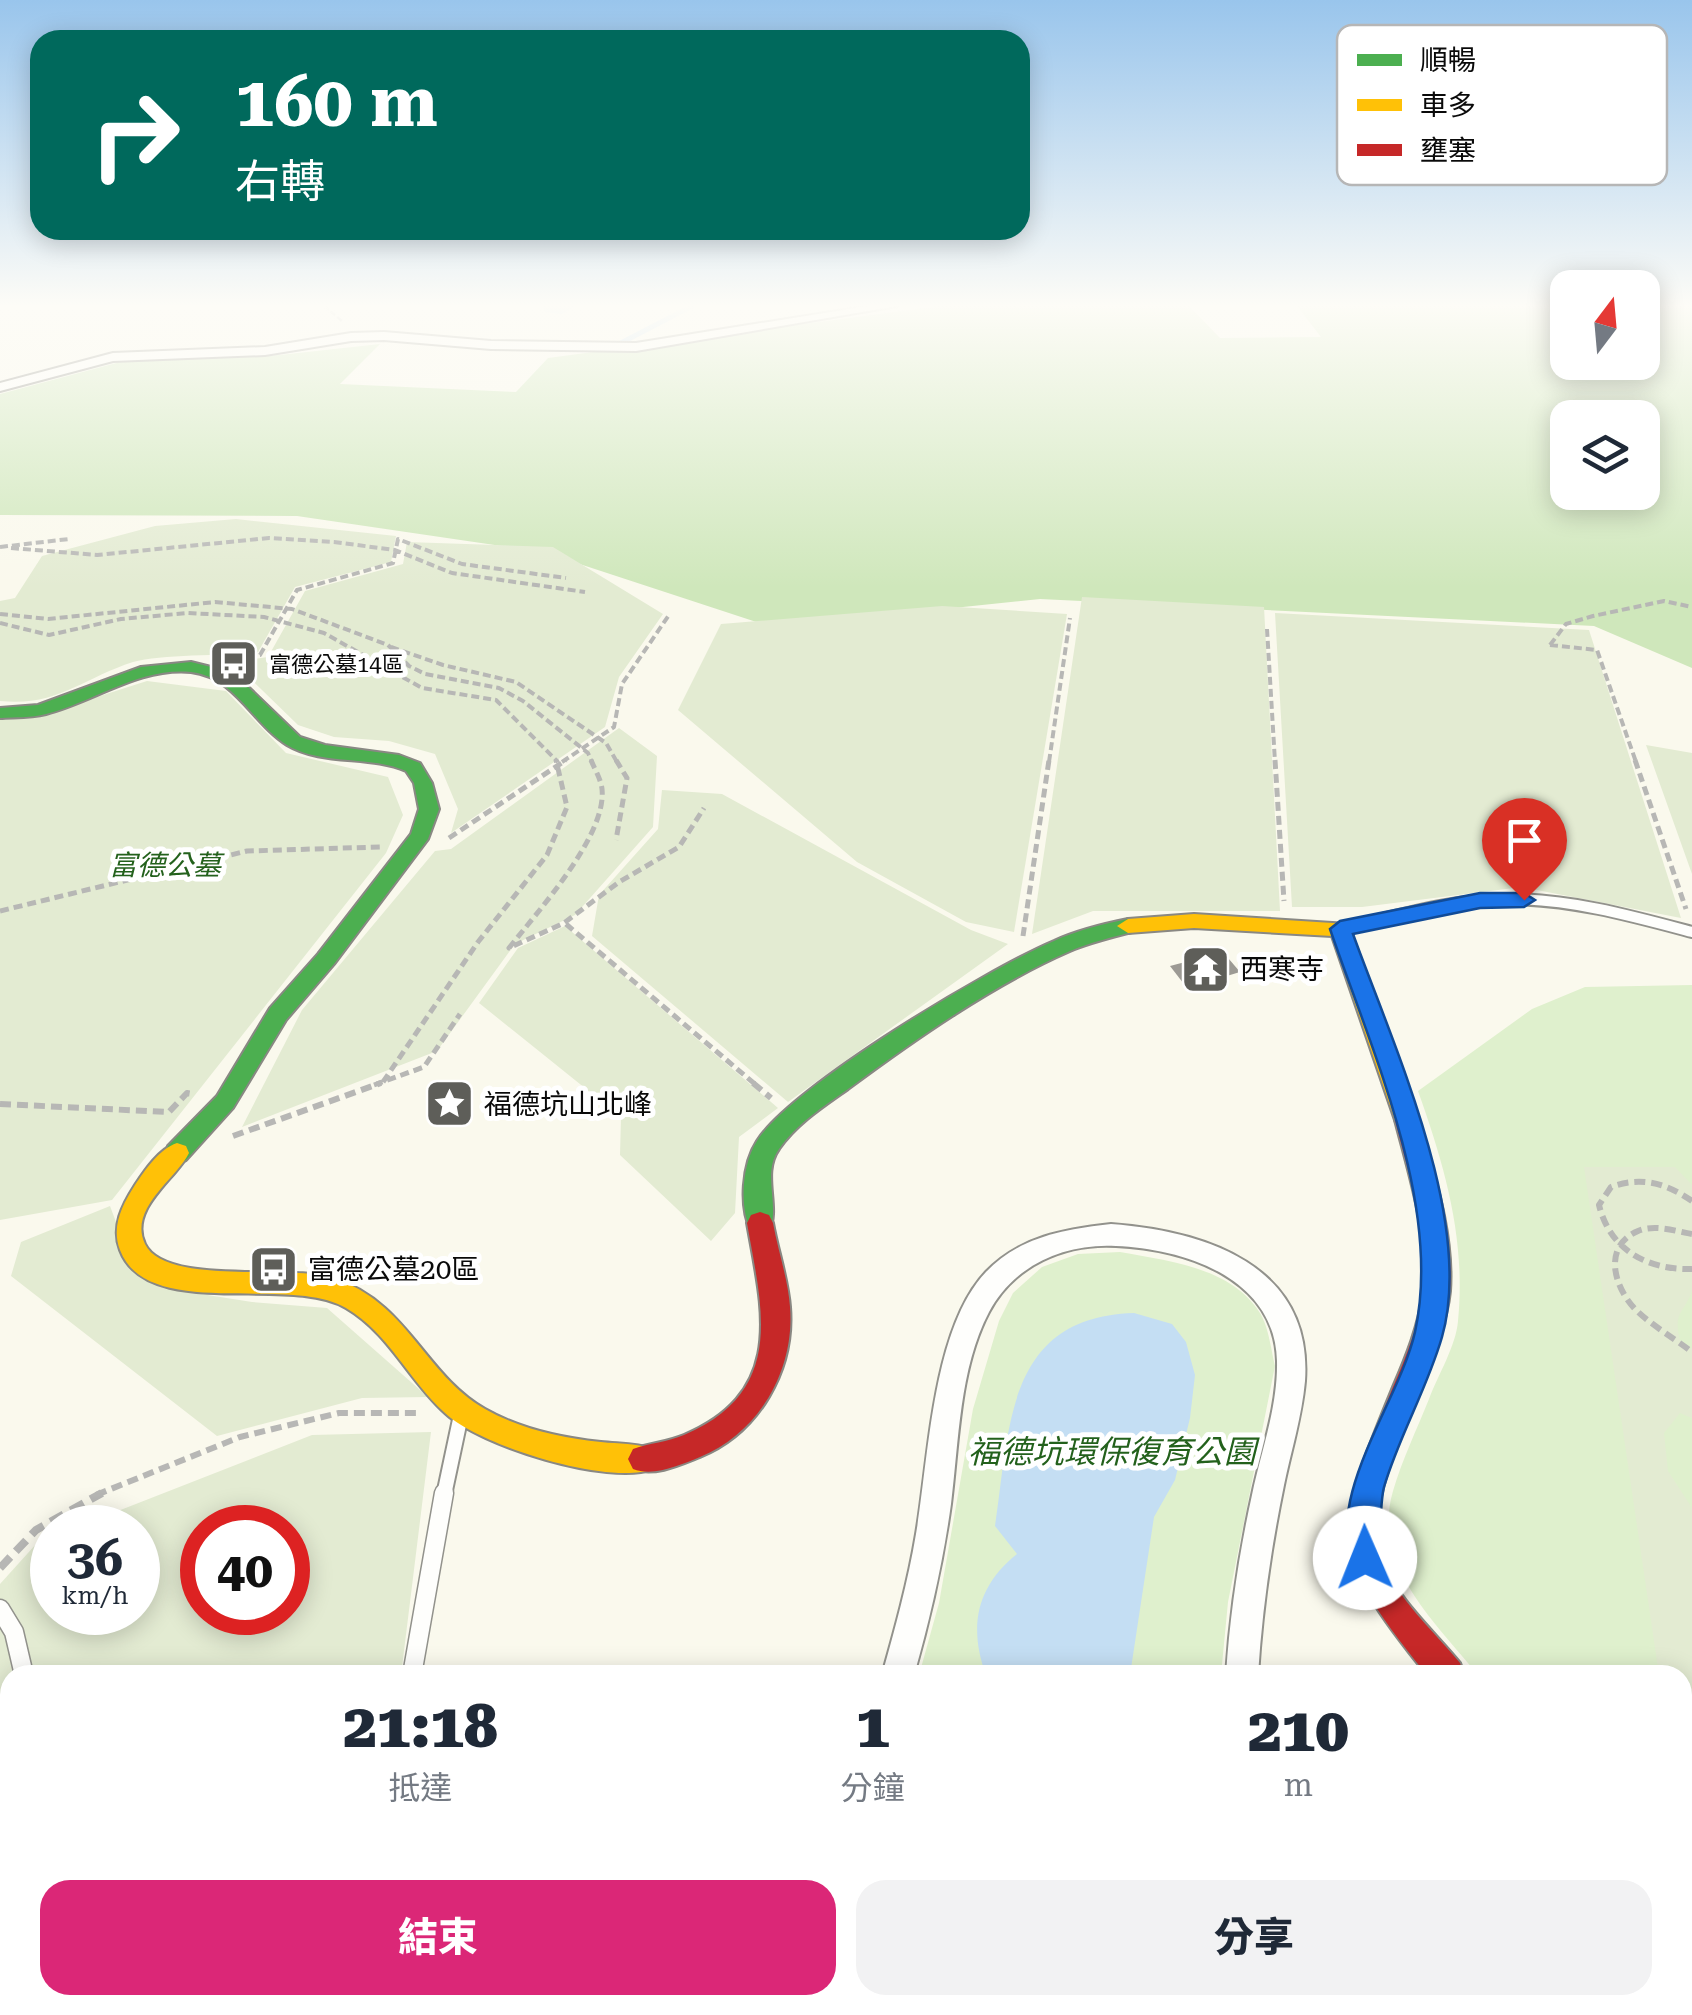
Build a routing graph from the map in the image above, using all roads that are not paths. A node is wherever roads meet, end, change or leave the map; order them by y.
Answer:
1 (0, 713) edge
2 (1340, 929) junction
3 (1692, 932) edge
4 (462, 1411) junction
5 (0, 1610) edge
6 (22, 1665) edge
7 (414, 1665) edge
8 (900, 1665) edge
9 (1243, 1665) edge
10 (1440, 1665) edge

1 - 4 street
2 - 3 lane
2 - 4 street
2 - 10 street
4 - 7 lane
5 - 6 lane
8 - 9 street

